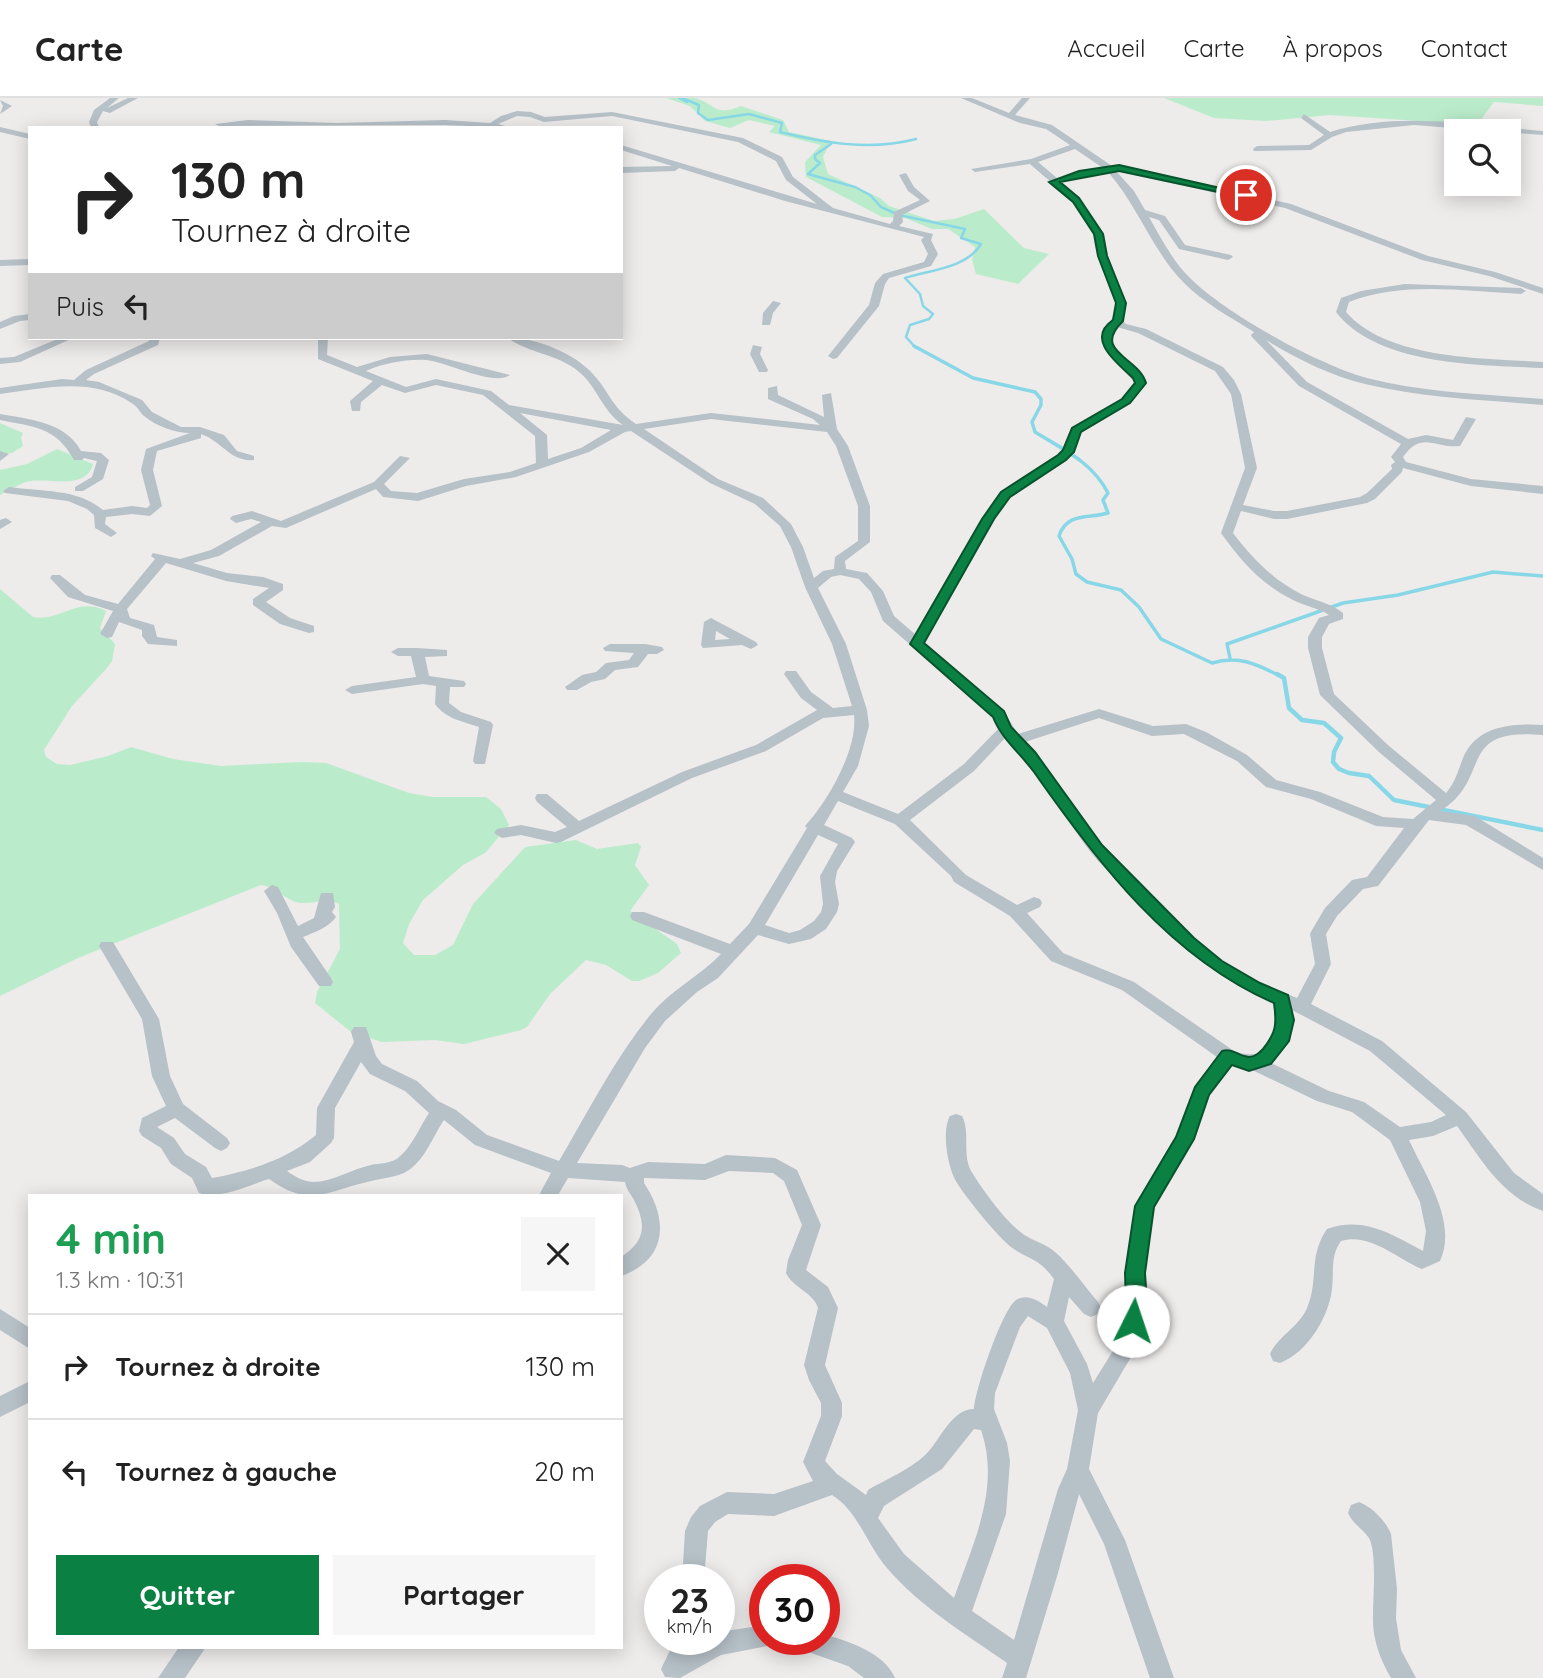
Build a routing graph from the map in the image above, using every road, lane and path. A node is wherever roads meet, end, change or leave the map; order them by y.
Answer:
1 (115, 98) edge
2 (134, 98) edge
3 (965, 98) edge
4 (1026, 98) edge
5 (0, 102) edge
6 (97, 112) junction
7 (1011, 115) junction
8 (0, 116) edge
9 (1304, 116) dead end
10 (219, 124) dead end
11 (492, 125) junction
12 (94, 126) edge
13 (498, 126) edge
14 (0, 129) edge
15 (1543, 133) edge
16 (1329, 135) junction
17 (28, 136) edge
18 (1075, 145) junction
19 (623, 148) edge
20 (1257, 149) dead end
21 (1032, 161) junction
22 (679, 167) junction
23 (975, 169) dead end
24 (1110, 169) junction
25 (623, 170) edge
26 (903, 175) dead end
27 (1054, 182) junction
28 (830, 209) junction
29 (1143, 212) junction
30 (892, 227) junction
31 (1228, 257) dead end
32 (28, 262) edge
33 (0, 263) edge
34 (1543, 291) edge
35 (776, 303) dead end
36 (28, 317) edge
37 (1118, 321) junction
38 (766, 323) dead end
39 (0, 326) edge
40 (1253, 329) junction
41 (63, 340) edge
42 (155, 340) edge
43 (324, 340) edge
44 (518, 340) edge
45 (757, 347) dead end
46 (833, 356) dead end
47 (0, 361) edge
48 (1543, 365) edge
49 (763, 370) dead end
50 (355, 372) junction
51 (505, 375) dead end
52 (381, 381) junction
53 (76, 383) junction
54 (773, 388) dead end
55 (405, 390) junction
56 (0, 391) edge
57 (827, 395) dead end
58 (394, 398) dead end
59 (1543, 402) edge
60 (504, 407) junction
61 (356, 409) dead end
62 (0, 417) edge
63 (1470, 419) dead end
64 (622, 429) junction
65 (636, 429) junction
66 (831, 429) junction
67 (193, 432) junction
68 (1407, 443) junction
69 (404, 457) dead end
70 (250, 458) dead end
71 (1402, 464) junction
72 (542, 465) junction
73 (378, 484) junction
74 (77, 489) junction
75 (1543, 490) edge
76 (20, 507) dead end
77 (1238, 507) junction
78 (236, 519) dead end
79 (99, 520) junction
80 (271, 522) junction
81 (85, 530) dead end
82 (111, 533) dead end
83 (178, 562) junction
84 (840, 571) junction
85 (56, 578) dead end
86 (263, 582) junction
87 (292, 583) dead end
88 (811, 587) junction
89 (122, 611) junction
90 (309, 629) dead end
91 (107, 634) dead end
92 (172, 643) dead end
93 (917, 644) junction
94 (610, 648) dead end
95 (398, 652) dead end
96 (417, 652) junction
97 (442, 653) dead end
98 (791, 674) dead end
99 (423, 680) junction
100 (442, 683) junction
101 (459, 684) dead end
102 (572, 687) dead end
103 (352, 690) dead end
104 (860, 709) junction
105 (831, 714) junction
106 (1543, 730) edge
107 (1011, 735) junction
108 (480, 761) dead end
109 (834, 794) junction
110 (542, 798) dead end
111 (1446, 801) junction
112 (1422, 819) junction
113 (900, 820) junction
114 (576, 826) junction
115 (813, 826) junction
116 (502, 833) dead end
117 (1543, 865) edge
118 (272, 891) dead end
119 (327, 897) dead end
120 (1034, 904) dead end
121 (1016, 912) junction
122 (638, 916) dead end
123 (755, 928) junction
124 (294, 934) junction
125 (107, 946) dead end
126 (733, 952) junction
127 (325, 982) dead end
128 (1282, 999) junction
129 (1301, 1007) junction
130 (1228, 1056) junction
131 (1254, 1063) junction
132 (176, 1109) junction
133 (441, 1111) junction
134 (1460, 1117) junction
135 (956, 1121) dead end
136 (1397, 1135) junction
137 (221, 1143) dead end
138 (271, 1170) junction
139 (564, 1170) junction
140 (635, 1178) junction
141 (549, 1194) edge
142 (1543, 1203) edge
143 (623, 1267) edge
144 (1064, 1277) junction
145 (1091, 1308) dead end
146 (0, 1318) edge
147 (1054, 1322) junction
148 (28, 1339) edge
149 (1280, 1354) dead end
150 (28, 1392) edge
151 (0, 1407) edge
152 (1088, 1410) junction
153 (987, 1421) junction
154 (1078, 1469) junction
155 (831, 1485) junction
156 (1359, 1513) dead end
157 (866, 1519) junction
158 (696, 1564) edge
159 (959, 1615) junction
160 (749, 1639) edge
161 (192, 1649) edge
162 (840, 1651) edge
163 (680, 1655) edge
164 (1017, 1668) edge
165 (670, 1674) edge
166 (170, 1678) edge
167 (883, 1678) edge
168 (1162, 1678) edge
169 (1404, 1678) edge

1 - 6 street
2 - 6 street
3 - 7 street
4 - 7 street
5 - 8 street
6 - 12 street
7 - 18 street
9 - 16 street
10 - 11 street
11 - 13 street
11 - 28 street
14 - 17 street
15 - 16 street
16 - 20 street
18 - 21 street
18 - 24 street
19 - 22 street
21 - 23 street
21 - 27 street
22 - 25 street
22 - 28 street
24 - 27 street
24 - 29 street
24 - 34 street
26 - 30 street
27 - 37 street
28 - 30 street
29 - 31 street
29 - 40 street
30 - 46 street
32 - 33 street
34 - 48 street
35 - 38 street
36 - 39 street
37 - 77 street
37 - 93 street
40 - 59 street
40 - 68 street
41 - 47 street
42 - 53 street
43 - 50 street
44 - 65 street
45 - 49 street
50 - 51 street
50 - 52 street
52 - 55 street
52 - 61 street
53 - 56 street
53 - 67 street
54 - 66 street
55 - 58 street
55 - 60 street
57 - 66 street
60 - 64 street
60 - 72 street
62 - 74 street
63 - 68 street
64 - 65 street
64 - 72 street
65 - 66 street
65 - 88 street
66 - 84 street
67 - 70 street
67 - 79 street
68 - 71 street
69 - 73 street
71 - 75 street
71 - 77 street
72 - 73 street
73 - 80 street
74 - 76 street
74 - 79 street
77 - 111 street
78 - 80 street
79 - 81 street
79 - 82 street
80 - 83 street
83 - 86 street
83 - 89 street
84 - 88 street
84 - 93 street
85 - 89 street
86 - 87 street
86 - 90 street
88 - 104 street
89 - 91 street
89 - 92 street
93 - 107 street
94 - 102 street
95 - 96 street
96 - 97 street
96 - 99 street
98 - 105 street
99 - 100 street
99 - 103 street
100 - 101 street
100 - 108 street
104 - 105 street
104 - 109 street
105 - 114 street
106 - 111 street
107 - 112 street
107 - 113 street
107 - 128 street
109 - 113 street
109 - 115 street
110 - 114 street
111 - 112 street
112 - 117 street
112 - 129 street
113 - 121 street
114 - 116 street
115 - 123 street
115 - 123 street
118 - 124 street
119 - 124 street
120 - 121 street
121 - 130 street
122 - 126 street
123 - 126 street
124 - 127 street
125 - 132 street
126 - 139 street
128 - 129 street
128 - 131 street
129 - 134 street
130 - 131 street
130 - 152 street
131 - 136 street
132 - 137 street
132 - 138 street
133 - 138 street
133 - 138 street
133 - 139 street
134 - 136 street
134 - 142 street
135 - 144 street
136 - 149 street
139 - 140 street
139 - 141 street
140 - 143 street
140 - 155 street
144 - 145 street
144 - 147 street
146 - 148 street
147 - 152 street
147 - 153 street
150 - 151 street
152 - 154 street
153 - 157 street
153 - 159 street
154 - 164 street
154 - 168 street
155 - 157 street
155 - 158 street
156 - 169 street
157 - 159 street
159 - 164 street
160 - 165 street
161 - 166 street
162 - 167 street
163 - 165 street

